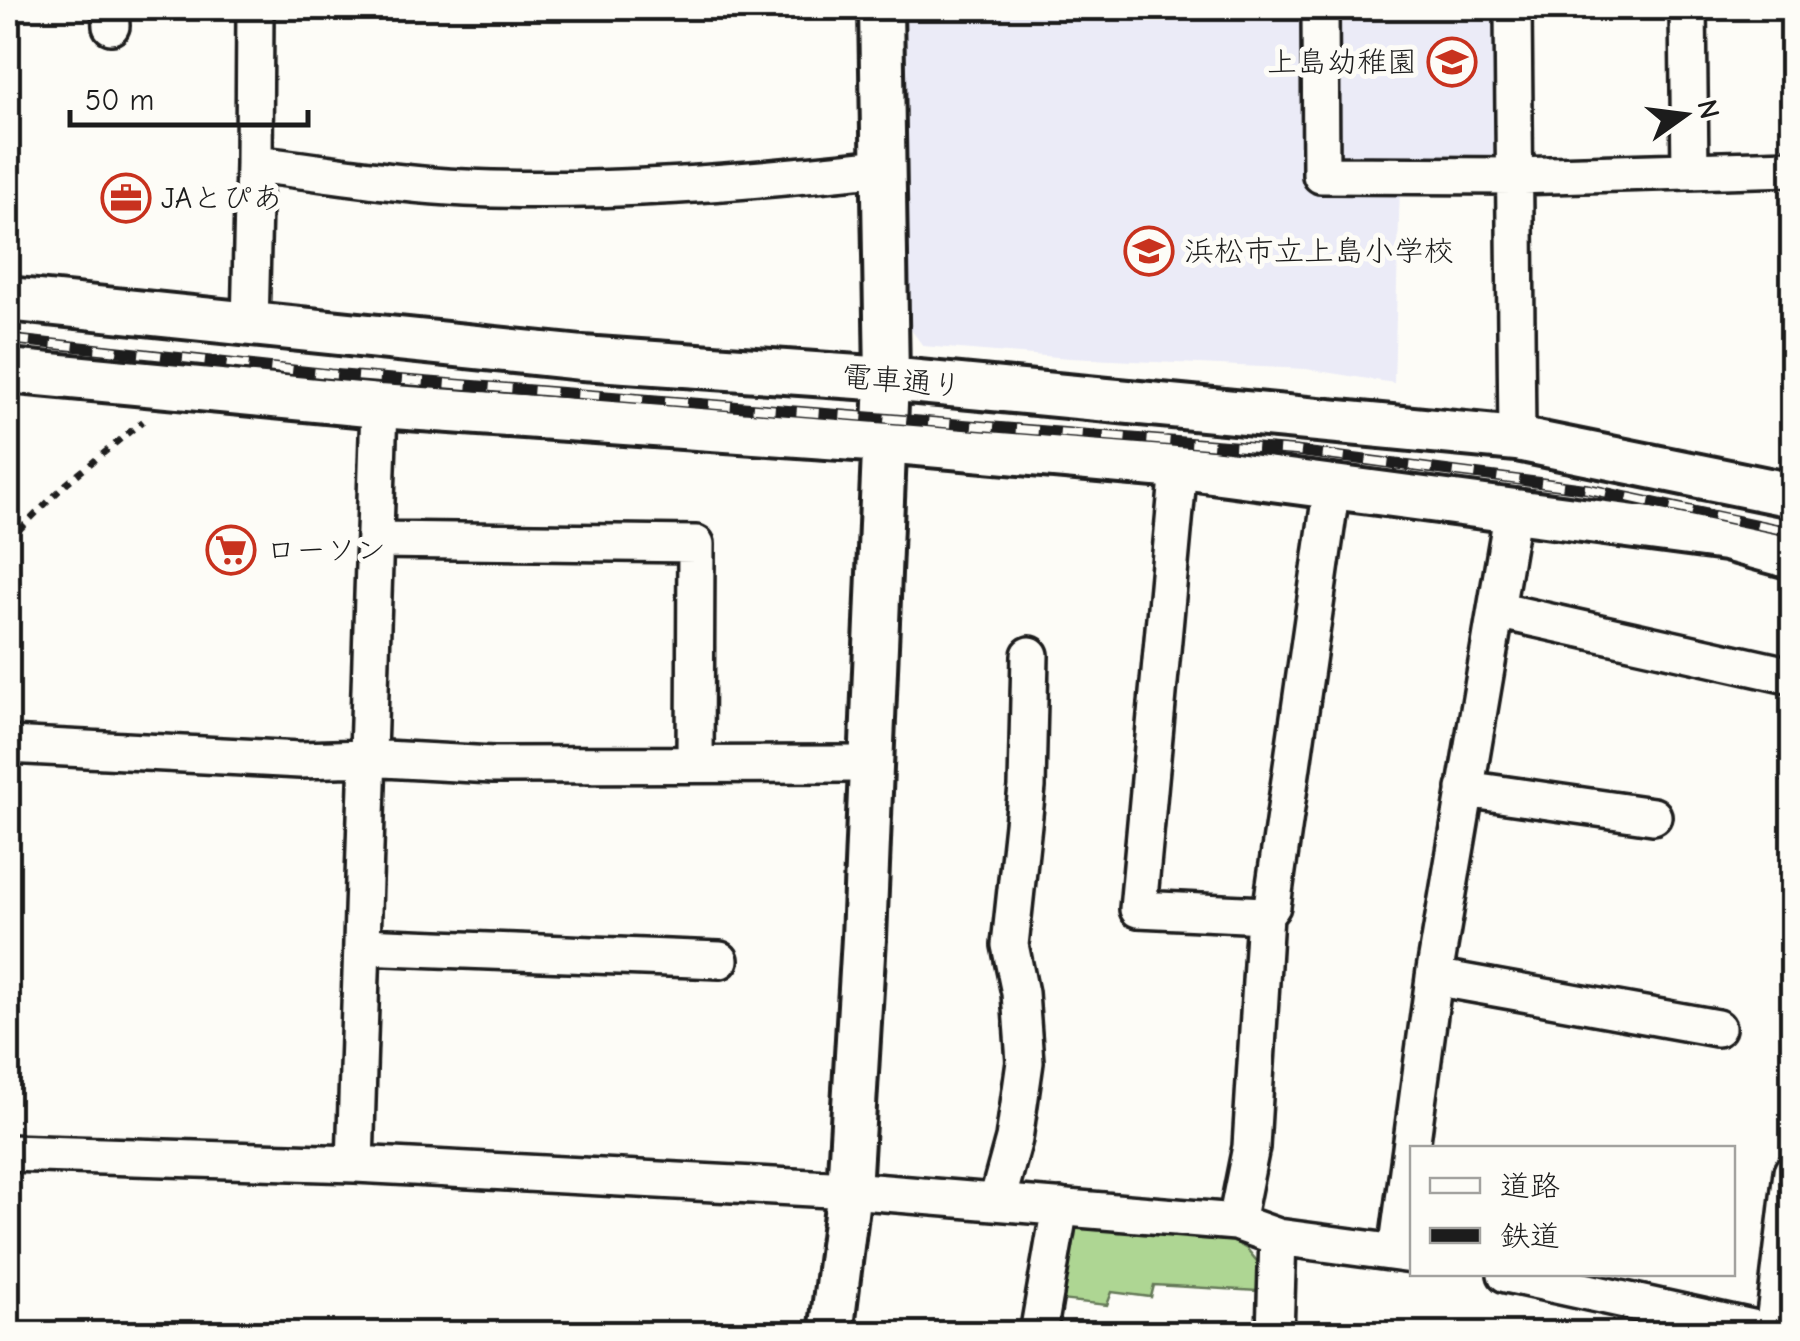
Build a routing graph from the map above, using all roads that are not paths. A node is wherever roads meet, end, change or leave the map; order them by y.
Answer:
1 (255, 8) edge
2 (881, 8) edge
3 (1320, 8) edge
4 (1514, 8) edge
5 (1688, 8) edge
6 (254, 164) junction
7 (883, 167) junction
8 (1792, 168) edge
9 (1690, 170) junction
10 (1514, 176) junction
11 (8, 299) edge
12 (250, 325) junction
13 (8, 370) edge
14 (887, 379) junction
15 (380, 406) junction
16 (1517, 439) junction
17 (884, 441) junction
18 (1179, 467) junction
19 (1332, 486) junction
20 (1792, 495) edge
21 (1513, 509) junction
22 (375, 540) junction
23 (1792, 557) edge
24 (1496, 610) junction
25 (1030, 655) dead end
26 (1792, 676) edge
27 (8, 746) edge
28 (366, 758) junction
29 (696, 764) junction
30 (871, 764) junction
31 (1465, 788) junction
32 (1654, 816) dead end
33 (1265, 915) junction
34 (362, 946) junction
35 (720, 960) dead end
36 (1434, 977) junction
37 (1717, 1028) dead end
38 (1416, 1146) edge
39 (8, 1153) edge
40 (356, 1164) junction
41 (1792, 1172) edge
42 (849, 1190) junction
43 (997, 1201) junction
44 (1410, 1205) edge
45 (1060, 1207) junction
46 (1236, 1222) junction
47 (1278, 1237) junction
48 (1405, 1253) edge
49 (1528, 1276) edge
50 (1594, 1282) edge
51 (1776, 1333) edge
52 (831, 1334) edge
53 (1038, 1334) edge
54 (1275, 1334) edge

1 - 6 street
2 - 7 street
3 - 10 street
4 - 10 street
5 - 9 street
6 - 7 street
6 - 12 street
7 - 14 street
8 - 9 street
9 - 10 street
10 - 16 street
11 - 12 street, 電車通り
12 - 14 street, 電車通り
13 - 15 street, 電車通り
14 - 16 street, 電車通り
14 - 17 street
15 - 17 street, 電車通り
15 - 22 street
16 - 20 street, 電車通り
17 - 18 street, 電車通り
17 - 30 street
18 - 19 street, 電車通り
18 - 33 street
19 - 21 street, 電車通り
19 - 33 street
21 - 23 street, 電車通り
21 - 24 street
22 - 28 street
22 - 29 street
24 - 26 street
24 - 31 street
25 - 43 street
27 - 28 street
28 - 29 street
28 - 34 street
29 - 30 street
30 - 42 street
31 - 32 street
31 - 36 street
33 - 46 street
34 - 35 street
34 - 40 street
36 - 37 street
36 - 38 street
39 - 40 street
40 - 42 street
41 - 51 street
42 - 43 street
42 - 52 street
43 - 45 street
44 - 48 street
45 - 46 street
45 - 53 street
46 - 47 street
47 - 48 street
47 - 54 street
49 - 50 street
50 - 51 street

